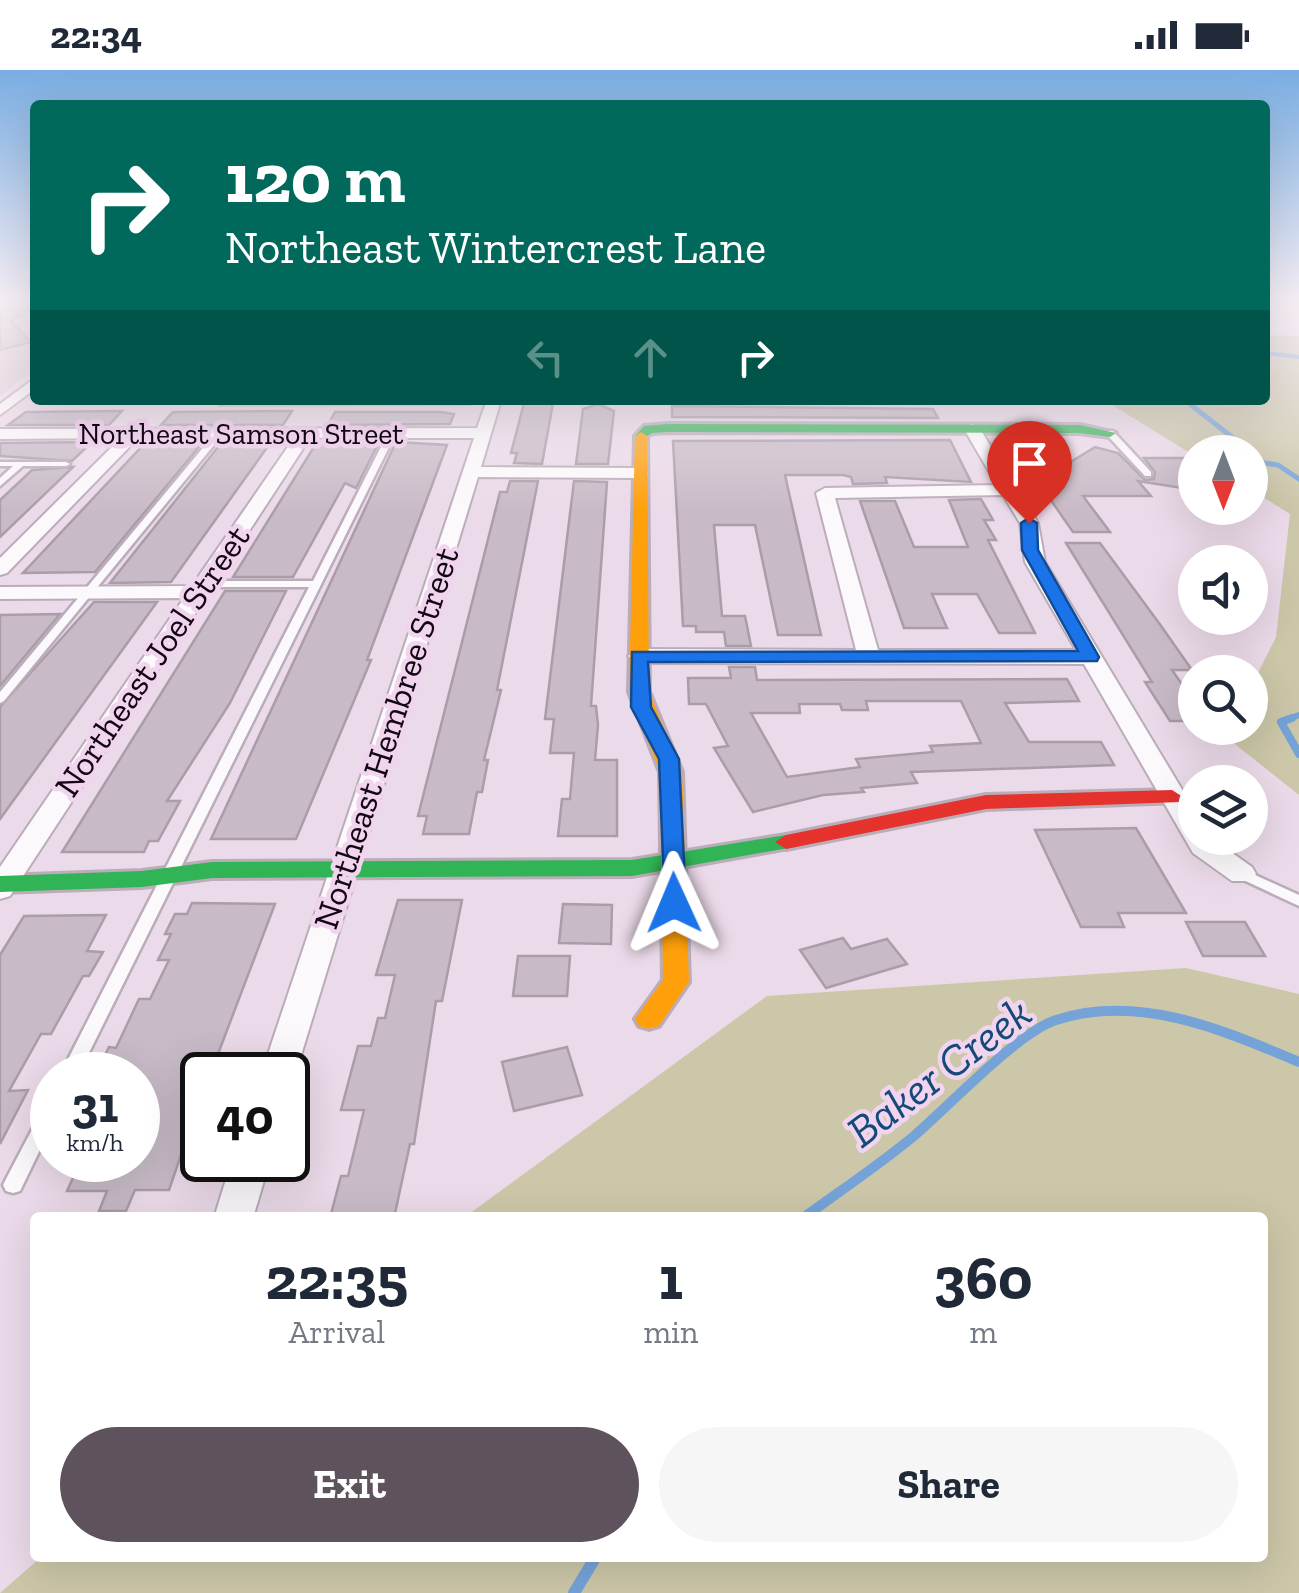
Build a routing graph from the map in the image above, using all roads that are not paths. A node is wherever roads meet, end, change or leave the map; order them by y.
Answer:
1 (30, 386) edge
2 (492, 405) edge
3 (0, 412) edge
4 (972, 429) junction
5 (305, 433) junction
6 (392, 433) junction
7 (483, 433) junction
8 (1110, 433) joint
9 (0, 434) edge
10 (132, 434) junction
11 (219, 434) junction
12 (0, 464) edge
13 (21, 464) junction
14 (66, 464) dead end
15 (471, 472) junction
16 (640, 473) junction
17 (1148, 474) dead end
18 (0, 483) edge
19 (1009, 490) junction
20 (0, 569) edge
21 (314, 584) junction
22 (200, 588) junction
23 (0, 593) edge
24 (89, 593) junction
25 (638, 656) junction
26 (870, 656) junction
27 (1090, 657) junction
28 (0, 699) edge
29 (1172, 797) junction
30 (1178, 807) edge
31 (1215, 855) edge
32 (673, 864) junction
33 (344, 868) junction
34 (1242, 874) joint
35 (170, 875) junction
36 (1, 886) edge
37 (1299, 901) edge
38 (649, 1019) dead end
39 (81, 1052) edge
40 (285, 1052) edge
41 (30, 1153) edge
42 (244, 1182) edge
43 (14, 1186) dead end
44 (234, 1212) edge

1 - 3 street
2 - 7 street, Northeast Hembree Street
4 - 8 street
4 - 16 street
4 - 19 street
5 - 6 street, Northeast Samson Street
5 - 11 street, Northeast Samson Street
5 - 22 street, Northeast Joel Street
6 - 7 street, Northeast Samson Street
6 - 21 lane
7 - 15 street, Northeast Hembree Street
8 - 17 lane
9 - 10 street, Northeast Samson Street
10 - 11 street, Northeast Samson Street
10 - 20 street
11 - 24 lane
12 - 13 lane
13 - 14 lane
13 - 18 lane
15 - 16 street
15 - 33 street, Northeast Hembree Street
16 - 25 street
19 - 26 street
19 - 27 street
21 - 22 lane
21 - 35 lane
22 - 24 street
22 - 36 street, Northeast Joel Street
23 - 24 street
24 - 28 lane
25 - 26 street
25 - 32 street
26 - 27 street
27 - 29 street
29 - 30 street
29 - 32 street
31 - 34 street
32 - 33 street
32 - 38 street
33 - 35 street
33 - 40 street, Northeast Hembree Street
34 - 37 lane
35 - 36 street
35 - 39 lane
41 - 43 lane
42 - 44 street

